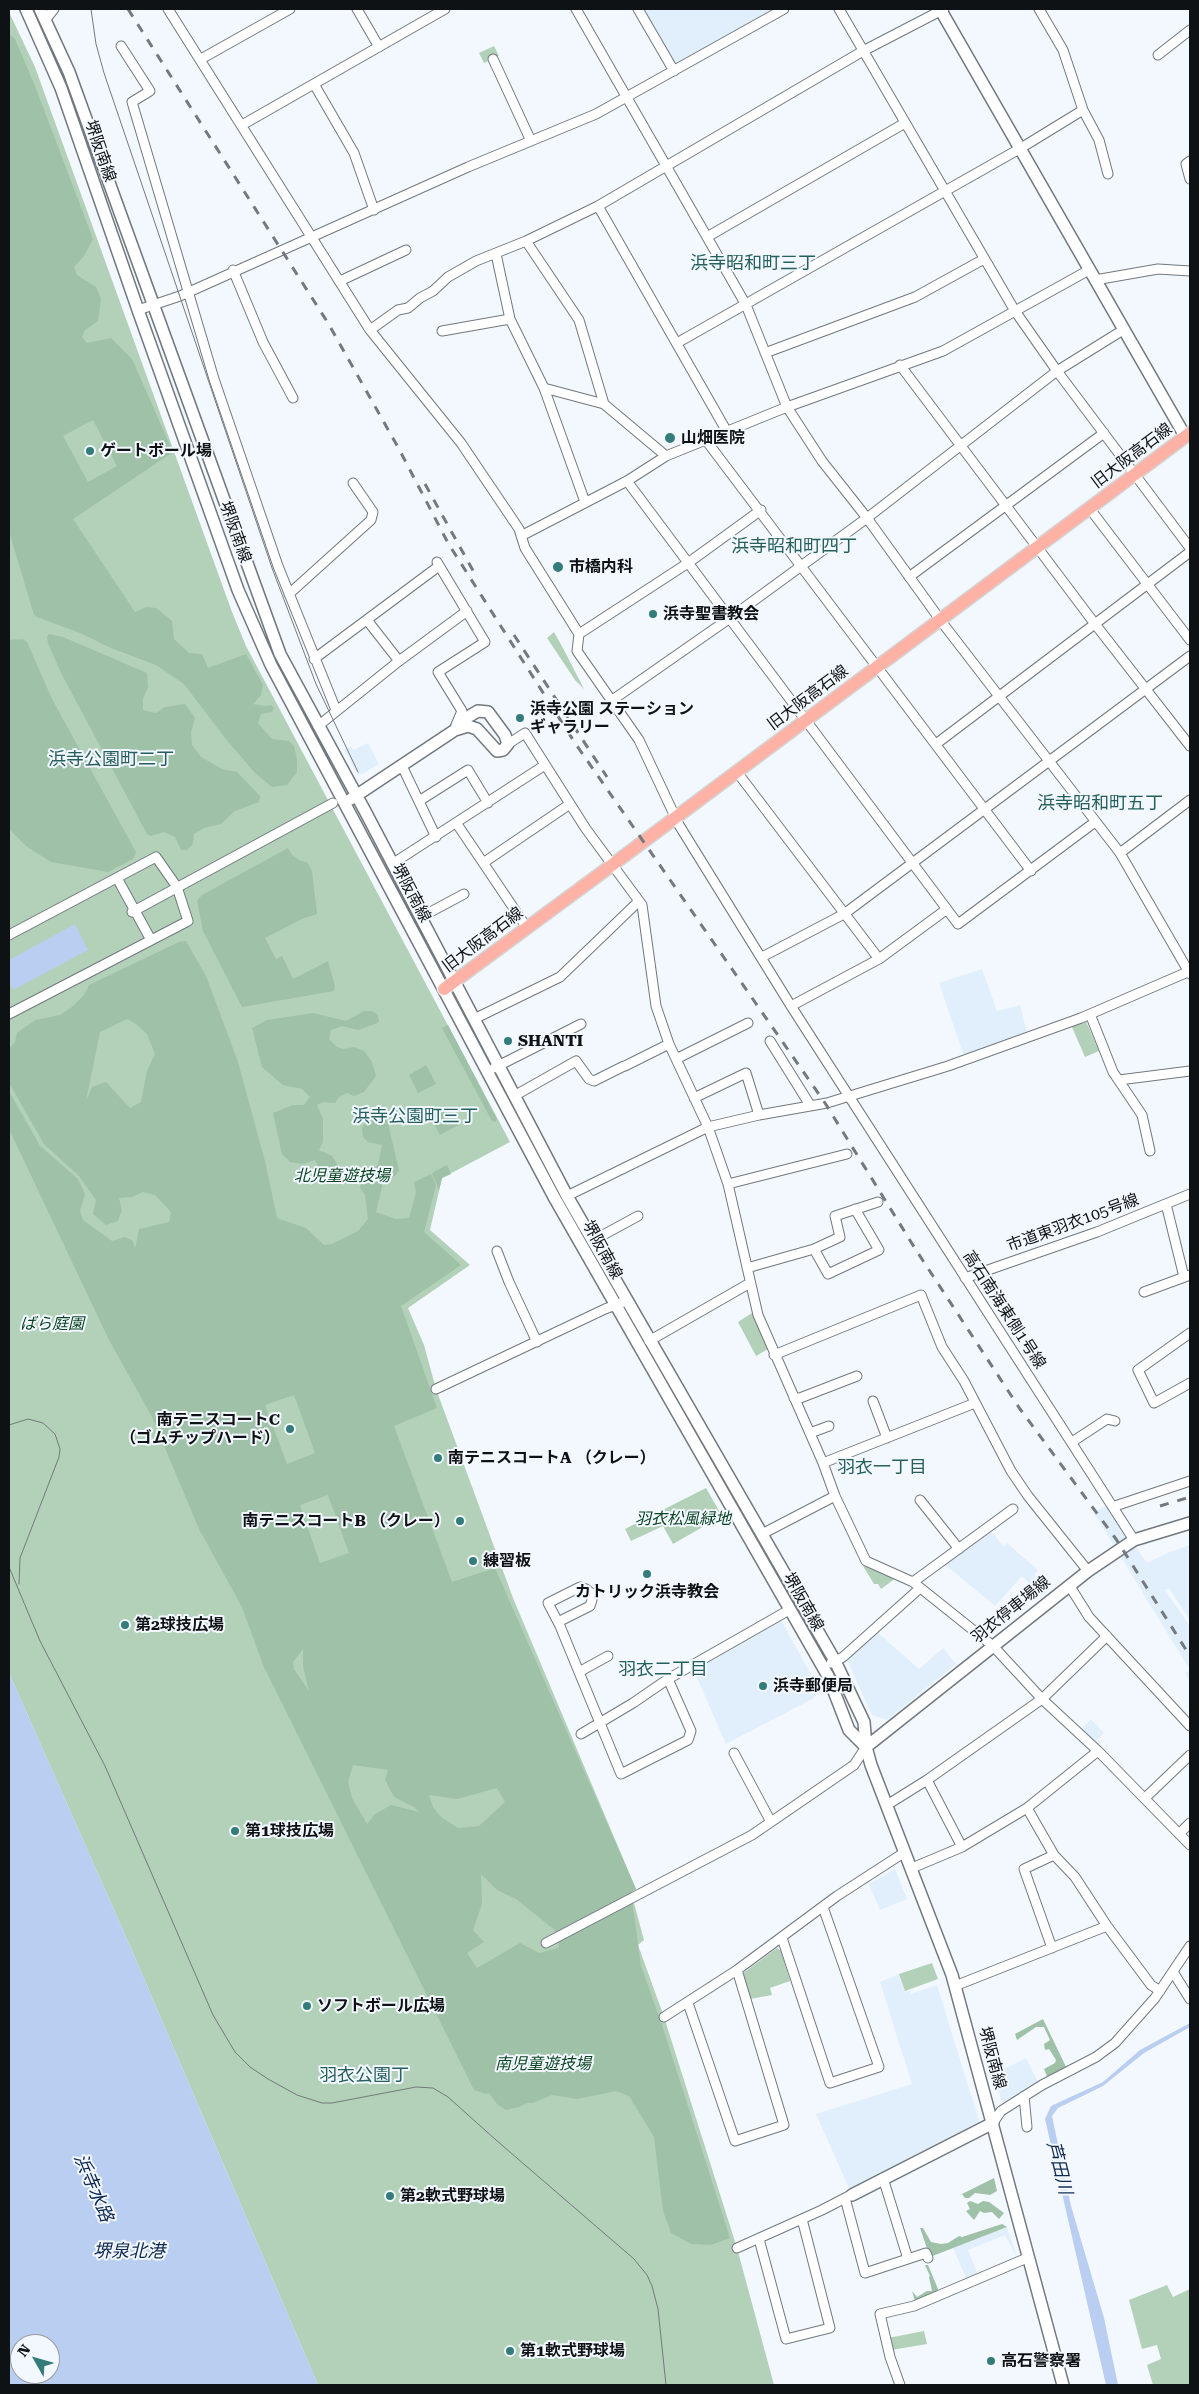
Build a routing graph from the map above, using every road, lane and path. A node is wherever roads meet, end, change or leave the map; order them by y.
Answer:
1 (26, 9) edge
2 (54, 9) edge
3 (168, 9) edge
4 (290, 9) edge
5 (357, 9) edge
6 (446, 9) edge
7 (576, 9) edge
8 (638, 9) edge
9 (784, 9) edge
10 (839, 9) edge
11 (941, 9) edge
12 (1039, 9) edge
13 (43, 14) edge
14 (1190, 30) edge
15 (122, 46) dead end
16 (379, 47) junction
17 (863, 51) junction
18 (1158, 55) dead end
19 (201, 59) junction
20 (493, 59) dead end
21 (674, 71) junction
22 (314, 84) junction
23 (626, 98) junction
24 (1083, 110) junction
25 (905, 123) junction
26 (242, 125) junction
27 (531, 141) junction
28 (1021, 148) junction
29 (1190, 161) edge
30 (666, 165) junction
31 (1108, 174) dead end
32 (1190, 179) edge
33 (945, 191) junction
34 (598, 206) junction
35 (374, 210) junction
36 (313, 237) junction
37 (707, 237) junction
38 (526, 242) junction
39 (406, 250) dead end
40 (496, 254) junction
41 (984, 259) junction
42 (233, 270) junction
43 (1190, 271) edge
44 (1092, 275) junction
45 (340, 281) junction
46 (187, 292) junction
47 (152, 305) junction
48 (746, 305) junction
49 (138, 310) junction
50 (1015, 311) junction
51 (510, 319) junction
52 (370, 330) junction
53 (1123, 330) junction
54 (442, 331) dead end
55 (677, 343) junction
56 (765, 353) junction
57 (900, 366) junction
58 (1057, 371) junction
59 (544, 388) junction
60 (293, 398) dead end
61 (604, 404) junction
62 (786, 407) junction
63 (726, 430) junction
64 (1104, 433) junction
65 (1189, 438) edge
66 (705, 439) junction
67 (961, 445) junction
68 (666, 456) junction
69 (1135, 474) junction
70 (627, 481) junction
71 (352, 483) dead end
72 (585, 502) junction
73 (1006, 506) junction
74 (1090, 509) junction
75 (761, 510) junction
76 (867, 518) junction
77 (521, 536) junction
78 (1038, 548) junction
79 (1190, 548) edge
80 (1190, 552) edge
81 (688, 563) junction
82 (802, 566) junction
83 (909, 577) junction
84 (1148, 584) junction
85 (289, 594) junction
86 (467, 611) junction
87 (730, 618) junction
88 (940, 619) junction
89 (367, 620) junction
90 (1095, 624) junction
91 (579, 634) junction
92 (1190, 640) edge
93 (1190, 656) edge
94 (314, 659) junction
95 (399, 660) junction
96 (877, 666) junction
97 (1146, 689) junction
98 (999, 696) junction
99 (611, 701) junction
100 (336, 710) junction
101 (806, 720) junction
102 (318, 726) junction
103 (455, 730) junction
104 (508, 744) junction
105 (936, 744) junction
106 (1190, 746) edge
107 (1049, 762) junction
108 (545, 765) junction
109 (402, 766) junction
110 (737, 772) junction
111 (357, 796) junction
112 (1190, 800) edge
113 (420, 801) junction
114 (339, 803) junction
115 (488, 803) junction
116 (570, 804) junction
117 (985, 809) junction
118 (675, 818) junction
119 (1096, 822) junction
120 (457, 824) junction
121 (436, 837) junction
122 (1120, 853) junction
123 (483, 863) junction
124 (392, 864) junction
125 (913, 864) junction
126 (613, 865) junction
127 (1031, 871) junction
128 (117, 878) junction
129 (177, 887) junction
130 (464, 894) dead end
131 (640, 901) junction
132 (947, 909) junction
133 (133, 911) junction
134 (844, 914) junction
135 (421, 917) junction
136 (527, 928) junction
137 (9, 935) edge
138 (151, 940) junction
139 (762, 957) junction
140 (879, 959) junction
141 (1190, 972) edge
142 (450, 985) junction
143 (791, 1006) junction
144 (9, 1014) edge
145 (1090, 1014) junction
146 (474, 1019) junction
147 (748, 1023) dead end
148 (581, 1024) dead end
149 (770, 1041) dead end
150 (669, 1044) junction
151 (676, 1059) junction
152 (499, 1066) junction
153 (1190, 1071) edge
154 (488, 1072) junction
155 (1119, 1080) junction
156 (514, 1096) junction
157 (850, 1096) junction
158 (694, 1098) junction
159 (810, 1105) junction
160 (759, 1115) junction
161 (708, 1127) junction
162 (1150, 1151) dead end
163 (847, 1154) dead end
164 (728, 1184) junction
165 (1190, 1194) edge
166 (567, 1196) junction
167 (878, 1202) dead end
168 (1166, 1204) junction
169 (855, 1209) junction
170 (638, 1216) dead end
171 (592, 1241) junction
172 (814, 1249) junction
173 (497, 1251) dead end
174 (747, 1268) junction
175 (1187, 1276) edge
176 (966, 1278) junction
177 (750, 1283) junction
178 (1144, 1292) dead end
179 (626, 1301) junction
180 (616, 1306) junction
181 (1190, 1333) edge
182 (649, 1340) junction
183 (537, 1342) junction
184 (774, 1355) junction
185 (857, 1376) dead end
186 (1190, 1384) edge
187 (436, 1389) dead end
188 (794, 1398) junction
189 (873, 1401) dead end
190 (975, 1403) junction
191 (1115, 1421) dead end
192 (830, 1426) dead end
193 (810, 1433) junction
194 (888, 1438) junction
195 (1072, 1442) junction
196 (823, 1463) junction
197 (1190, 1481) edge
198 (835, 1496) junction
199 (920, 1500) dead end
200 (1114, 1506) junction
201 (1013, 1509) dead end
202 (1190, 1523) edge
203 (762, 1534) junction
204 (1134, 1540) junction
205 (959, 1549) junction
206 (1088, 1571) junction
207 (916, 1585) junction
208 (1069, 1585) junction
209 (789, 1610) junction
210 (558, 1622) junction
211 (1107, 1636) junction
212 (993, 1646) junction
213 (608, 1656) dead end
214 (833, 1662) junction
215 (579, 1672) junction
216 (668, 1679) junction
217 (1042, 1699) junction
218 (600, 1723) junction
219 (1190, 1726) edge
220 (580, 1734) dead end
221 (866, 1747) junction
222 (1098, 1751) junction
223 (734, 1753) dead end
224 (1190, 1755) edge
225 (928, 1780) junction
226 (1145, 1798) junction
227 (887, 1805) junction
228 (1027, 1808) junction
229 (771, 1822) junction
230 (1190, 1823) edge
231 (1179, 1834) junction
232 (1190, 1845) edge
233 (962, 1847) junction
234 (905, 1852) junction
235 (1054, 1855) junction
236 (912, 1868) junction
237 (823, 1907) junction
238 (1107, 1926) junction
239 (782, 1938) junction
240 (546, 1943) dead end
241 (1190, 1946) edge
242 (1052, 1948) junction
243 (737, 1970) junction
244 (1173, 1972) junction
245 (960, 1984) dead end
246 (1160, 1991) junction
247 (1190, 1999) edge
248 (688, 2003) junction
249 (664, 2017) dead end
250 (1024, 2096) junction
251 (993, 2123) junction
252 (1027, 2126) dead end
253 (883, 2178) junction
254 (848, 2197) junction
255 (802, 2219) junction
256 (760, 2238) junction
257 (737, 2248) dead end
258 (928, 2258) dead end
259 (1027, 2258) junction
260 (908, 2259) junction
261 (900, 2385) edge
262 (1062, 2385) edge

1 - 49 main road, 堺阪南線
2 - 13 street
3 - 19 street
4 - 19 street
5 - 16 street
6 - 16 street
7 - 23 street
8 - 21 street
9 - 21 street
10 - 17 street
11 - 17 street
11 - 28 main road
12 - 24 street
13 - 47 main road, 堺阪南線
14 - 18 street
15 - 46 street
16 - 22 street
17 - 25 street
17 - 30 street
19 - 26 street
20 - 27 street
21 - 23 street
22 - 26 street
22 - 35 street
23 - 27 street
23 - 30 street
24 - 28 street
24 - 31 street
25 - 33 street
25 - 37 street
26 - 36 street
27 - 35 street
28 - 33 street
28 - 44 main road
29 - 32 street
30 - 34 street
30 - 37 street
33 - 41 street
33 - 48 street
34 - 38 street
34 - 55 street
35 - 36 street
36 - 42 street
36 - 45 street
37 - 48 street
38 - 40 street
38 - 61 street
39 - 45 street
40 - 51 street
40 - 52 street
41 - 50 street
41 - 56 street
42 - 46 street
42 - 60 street
43 - 44 street
44 - 50 street
44 - 53 main road
45 - 52 street
46 - 47 street
46 - 85 street
47 - 49 street
47 - 102 main road, 堺阪南線
48 - 55 street
48 - 56 street
49 - 114 main road, 堺阪南線
50 - 57 street
50 - 58 street
51 - 54 street
51 - 59 street
52 - 77 street
53 - 58 street
53 - 65 main road
55 - 63 street
56 - 62 street
57 - 62 street
57 - 67 street
58 - 64 street
58 - 67 street
59 - 61 street
59 - 72 street
61 - 68 street
62 - 63 street
62 - 76 street
63 - 66 street
64 - 69 street
64 - 73 street
65 - 69 main road, 旧大阪高石線
66 - 68 street
66 - 75 street
67 - 73 street
67 - 76 street
68 - 70 street
69 - 74 main road, 旧大阪高石線
69 - 79 street
70 - 72 street
70 - 81 street
71 - 85 street
72 - 77 street
73 - 78 street
73 - 83 street
74 - 78 main road, 旧大阪高石線
74 - 84 street
75 - 81 street
75 - 82 street
76 - 82 street
76 - 83 street
77 - 91 street
78 - 88 main road, 旧大阪高石線
78 - 90 street
80 - 84 street
81 - 87 street
81 - 91 street
82 - 87 street
82 - 96 street
83 - 88 street
84 - 90 street
84 - 92 street
85 - 94 street
86 - 89 street
86 - 95 street
86 - 103 street
87 - 99 street
87 - 101 street
88 - 96 main road, 旧大阪高石線
88 - 98 street
89 - 94 street
89 - 95 street
90 - 97 street
90 - 98 street
91 - 99 street, 高石南海東側1号線
93 - 97 street
94 - 100 street
95 - 100 street
96 - 101 main road, 旧大阪高石線
96 - 105 street
97 - 106 street
97 - 107 street
98 - 105 street
98 - 107 street
99 - 118 street, 高石南海東側1号線
100 - 102 street
101 - 110 main road, 旧大阪高石線
101 - 125 street
102 - 111 main road, 堺阪南線
103 - 104 main road
103 - 104 main road
103 - 109 main road
104 - 108 street
105 - 117 street
107 - 117 street
107 - 119 street
108 - 115 street
108 - 116 street
109 - 111 main road
109 - 113 street
110 - 118 main road, 旧大阪高石線
110 - 134 street
111 - 114 main road
111 - 124 main road, 堺阪南線
112 - 122 street
113 - 115 street
113 - 121 street
114 - 129 street
114 - 142 main road, 堺阪南線
115 - 120 street
116 - 123 street
116 - 126 street
117 - 125 street
117 - 127 street
118 - 126 main road, 旧大阪高石線
118 - 139 street, 高石南海東側1号線
119 - 122 street
119 - 127 street
120 - 121 street
120 - 123 street
121 - 124 street
122 - 141 street
123 - 136 street
124 - 135 main road, 堺阪南線
125 - 132 street
125 - 134 street
126 - 131 street
126 - 136 main road, 旧大阪高石線
127 - 132 street
128 - 129 street
128 - 133 street
128 - 137 street
129 - 133 street
129 - 138 street
130 - 135 street
131 - 146 street
131 - 150 street
132 - 140 street
133 - 138 street
134 - 139 street
134 - 140 street
135 - 142 main road, 堺阪南線
136 - 142 main road, 旧大阪高石線
138 - 144 street
139 - 143 street, 高石南海東側1号線
140 - 143 street
141 - 145 street
142 - 146 main road, 堺阪南線
142 - 154 main road, 堺阪南線
143 - 157 street, 高石南海東側1号線
145 - 155 street
145 - 157 street
146 - 152 main road, 堺阪南線
147 - 151 street
148 - 152 street
149 - 159 street
150 - 151 street
150 - 156 street
151 - 158 street
152 - 154 street
152 - 156 main road, 堺阪南線
153 - 155 street
154 - 180 main road, 堺阪南線
155 - 162 street
156 - 166 main road, 堺阪南線
157 - 159 street
157 - 176 street, 高石南海東側1号線
158 - 160 street
158 - 161 street
159 - 160 street
160 - 161 street
161 - 164 street
161 - 166 street
163 - 164 street
164 - 174 street
165 - 168 street, 市道東羽衣105号線
166 - 171 main road, 堺阪南線
167 - 169 street
168 - 175 street
168 - 176 street, 市道東羽衣105号線
169 - 172 street
169 - 172 street
170 - 171 street
171 - 179 main road, 堺阪南線
172 - 174 street
173 - 183 street
174 - 177 street
175 - 178 street
176 - 195 street, 高石南海東側1号線
177 - 182 street
177 - 184 street
179 - 180 street
179 - 182 main road, 堺阪南線
180 - 183 street
180 - 209 main road, 堺阪南線
181 - 186 street
182 - 203 main road, 堺阪南線
183 - 187 street
184 - 188 street
184 - 190 street
185 - 188 street
188 - 193 street
189 - 194 street
190 - 194 street
190 - 206 street
191 - 195 street
192 - 193 street
193 - 196 street
194 - 196 street
195 - 200 street, 高石南海東側1号線
196 - 198 street
197 - 200 street
198 - 203 street
198 - 207 street
199 - 205 street
200 - 204 street, 高石南海東側1号線
201 - 205 street
202 - 204 main road, 羽衣停車場線
203 - 214 main road, 堺阪南線
204 - 206 main road, 羽衣停車場線
205 - 207 street
206 - 208 main road, 羽衣停車場線
207 - 212 street
207 - 214 street
208 - 211 street
208 - 212 main road, 羽衣停車場線
209 - 216 street
209 - 221 main road, 堺阪南線
210 - 210 street
210 - 215 street
211 - 217 street
211 - 219 street
212 - 217 street
212 - 221 main road, 羽衣停車場線
213 - 215 street
214 - 221 main road, 堺阪南線
215 - 218 street
216 - 218 street
216 - 218 street
217 - 222 street
217 - 225 street
218 - 220 street
221 - 227 main road, 堺阪南線
221 - 229 street
222 - 226 street
222 - 228 street
223 - 229 street
224 - 226 street
225 - 227 street
225 - 233 street
226 - 231 street
227 - 234 main road, 堺阪南線
228 - 233 street
228 - 235 street
229 - 240 street
230 - 231 street
231 - 232 street
233 - 236 street
234 - 236 main road, 堺阪南線
234 - 237 street
235 - 238 street
235 - 242 street
236 - 251 main road, 堺阪南線
237 - 239 street
237 - 239 street
238 - 242 street
238 - 246 street
239 - 243 street
241 - 244 street
242 - 245 street
243 - 248 street
243 - 248 street
244 - 246 street
244 - 247 street
246 - 250 street
248 - 249 street
250 - 251 street
250 - 252 street
251 - 253 main road
251 - 259 main road, 堺阪南線
253 - 254 main road
253 - 260 street
254 - 255 street
254 - 260 street
255 - 256 street
255 - 256 street
256 - 257 street
258 - 260 street
259 - 261 street
259 - 262 main road, 堺阪南線

